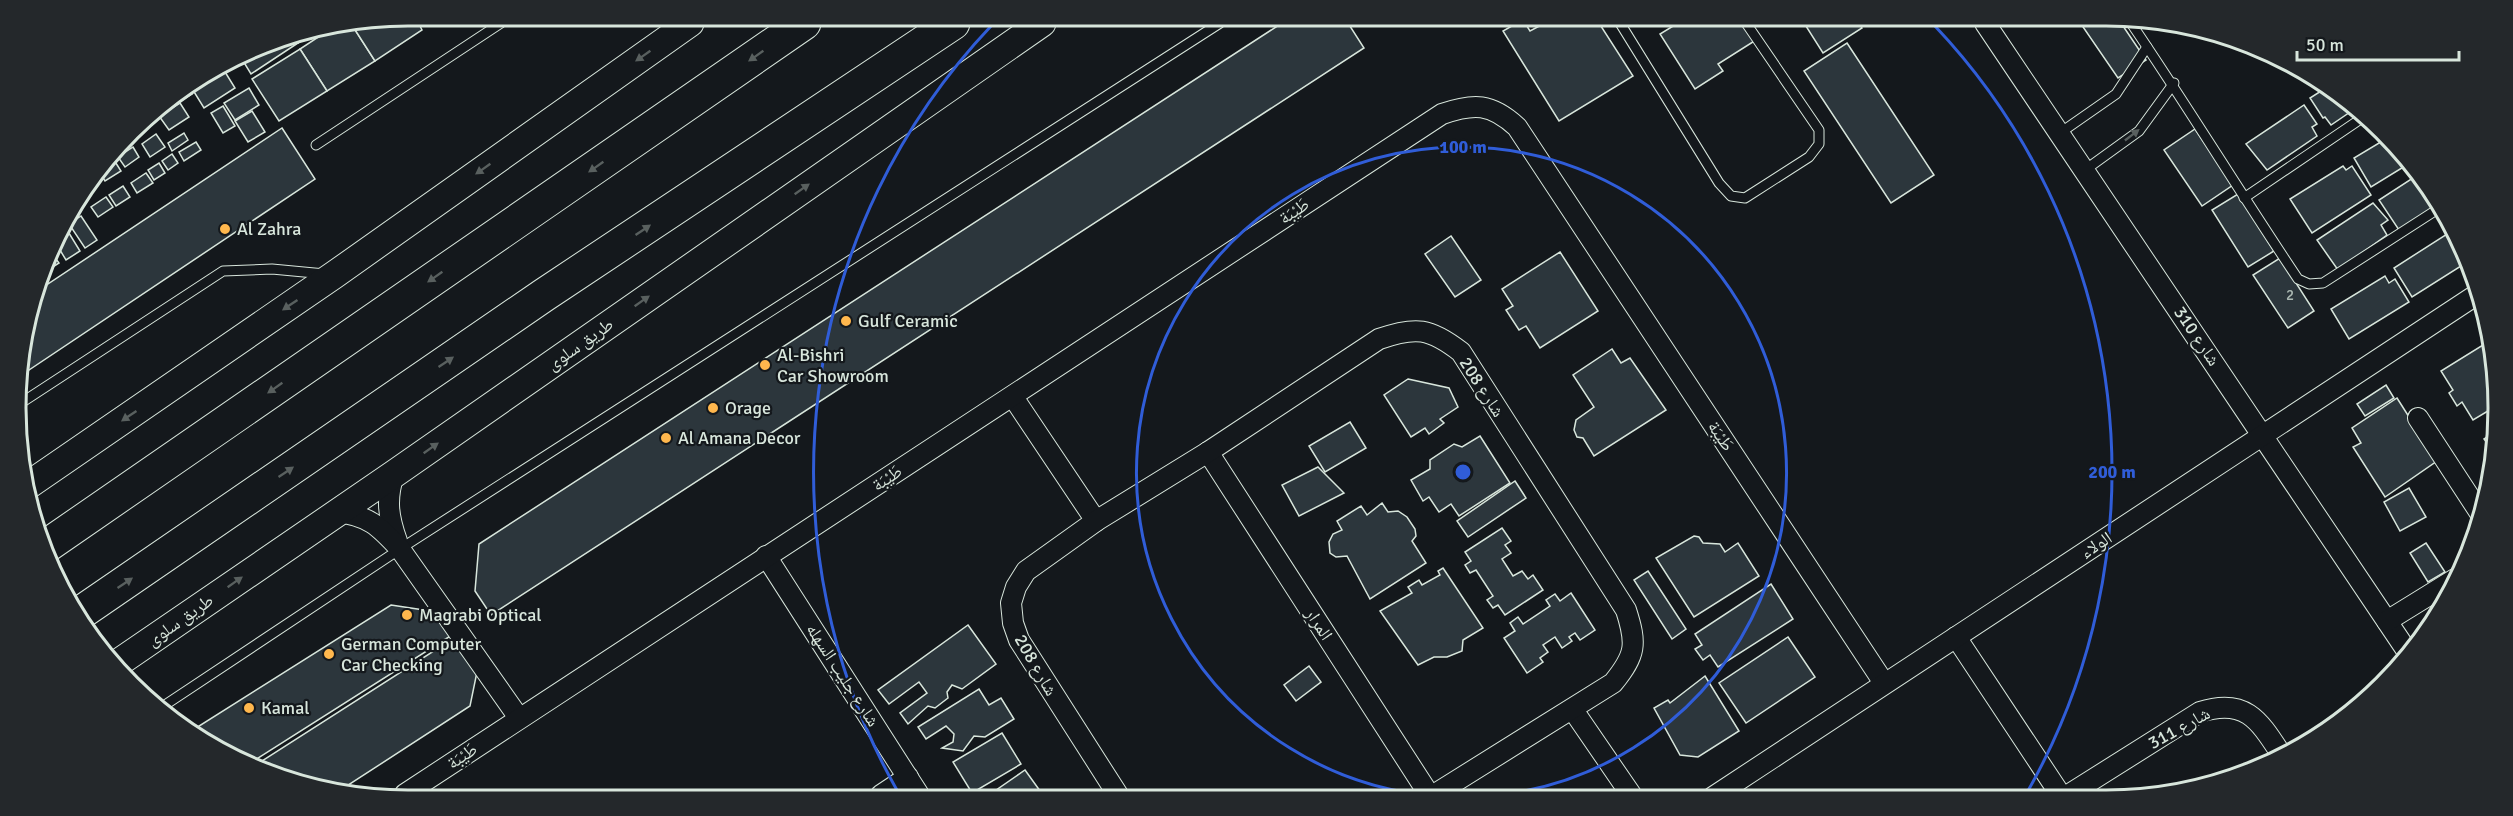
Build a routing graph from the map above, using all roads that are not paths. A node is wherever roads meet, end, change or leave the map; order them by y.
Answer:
1 (496, 25) edge
2 (686, 25) edge
3 (800, 25) edge
4 (948, 25) edge
5 (1038, 25) edge
6 (1215, 25) edge
7 (1621, 25) edge
8 (1747, 25) edge
9 (1986, 25) edge
10 (2133, 26) edge
11 (2147, 47) junction
12 (2174, 83) junction
13 (2358, 121) edge
14 (2060, 133) junction
15 (316, 145) dead end
16 (2085, 170) junction
17 (2244, 198) junction
18 (2433, 212) edge
19 (334, 275) junction
20 (2471, 298) edge
21 (1013, 397) junction
22 (26, 400) edge
23 (2418, 418) dead end
24 (2264, 435) junction
25 (1208, 452) junction
26 (394, 474) junction
27 (33, 482) edge
28 (2475, 505) edge
29 (336, 512) junction
30 (1096, 521) junction
31 (51, 543) edge
32 (400, 549) junction
33 (766, 556) junction
34 (2443, 587) edge
35 (84, 611) edge
36 (2388, 621) junction
37 (1956, 637) junction
38 (2404, 646) edge
39 (121, 661) edge
40 (1884, 682) junction
41 (166, 704) edge
42 (1573, 710) junction
43 (519, 718) junction
44 (2277, 749) edge
45 (908, 777) junction
46 (411, 790) edge
47 (888, 790) edge
48 (917, 790) edge
49 (1115, 790) edge
50 (1427, 790) edge
51 (1441, 790) edge
52 (1628, 790) edge
53 (1722, 790) edge
54 (2058, 790) edge
55 (2074, 790) edge

1 - 15 lane
2 -> 19 main road
3 -> 31 highway
35 -> 4 highway
26 -> 5 main road, طريق سلوى
6 - 32 lane
7 - 8 lane
9 - 14 street, شارع 310
10 - 11 lane
11 - 12 lane
11 - 14 lane
16 -> 12 lane
12 - 17 lane
13 - 17 lane
14 - 16 street, شارع 310
16 - 24 street, شارع 310
17 - 18 lane
19 - 22 lane
19 -> 27 main road
20 - 24 street, الولاء
21 - 30 street
21 - 33 street, طَيْبَة
21 - 40 street, طَيْبَة
23 - 28 street
24 - 36 street, شارع 310
24 - 37 street, الولاء
25 - 30 street, شارع 208
25 - 42 street, شارع 208
25 - 50 street, المرار
26 - 29 main road, طريق سلوى
26 - 32 street
29 - 32 street
39 -> 29 main road, طريق سلوى
30 - 49 street, شارع 208
32 - 41 lane
32 - 43 street
33 - 43 street, طَيْبَة
33 - 45 street, شارع جليب السهله
34 - 36 street
36 - 38 street, شارع 310
37 - 40 street, الولاء
37 - 54 street, شارع 311
40 - 53 street, الولاء
42 - 51 street, شارع 208
42 - 52 street
43 - 46 street, طَيْبَة
44 - 55 street, شارع 311
45 - 47 street
45 - 48 street, شارع جليب السهله

